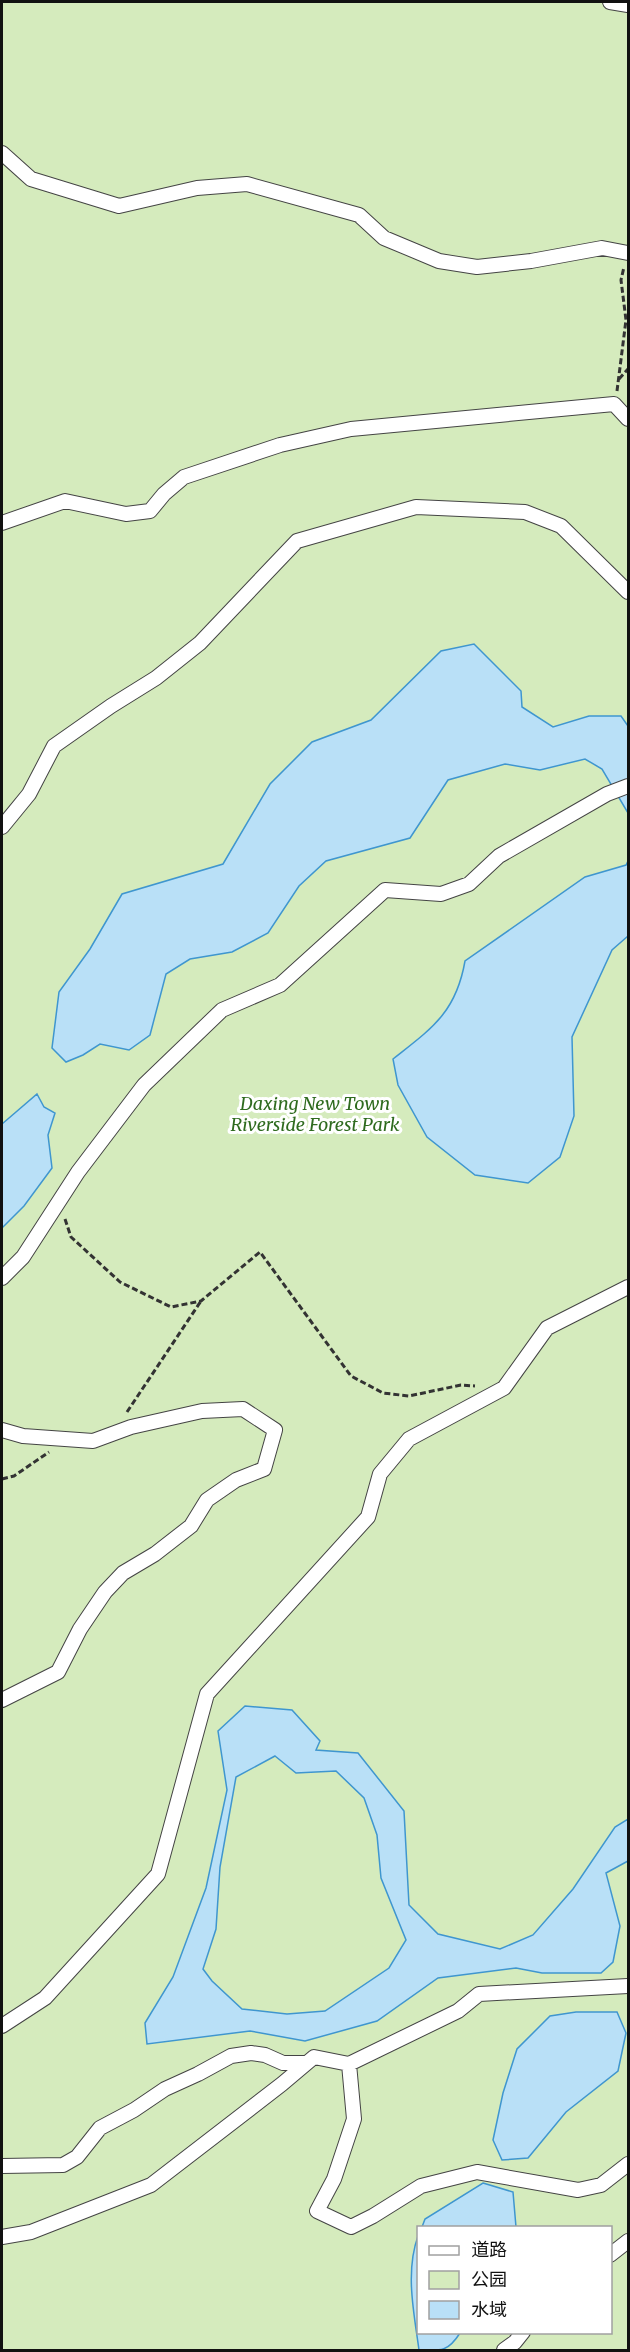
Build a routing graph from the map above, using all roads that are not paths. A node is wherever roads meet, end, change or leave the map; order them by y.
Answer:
1 (610, 2) edge
2 (628, 5) edge
3 (2, 153) edge
4 (628, 252) edge
5 (628, 419) edge
6 (2, 523) edge
7 (628, 592) edge
8 (628, 786) edge
9 (2, 827) edge
10 (2, 1278) edge
11 (628, 1287) edge
12 (2, 1430) edge
13 (2, 1700) edge
14 (628, 1986) edge
15 (2, 2026) edge
16 (306, 2063) junction
17 (349, 2064) junction
18 (628, 2164) edge
19 (2, 2166) edge
20 (2, 2237) edge
21 (628, 2241) edge
22 (612, 2253) edge
23 (522, 2334) edge
24 (504, 2350) edge

1 - 2 street
3 - 4 street
5 - 6 street
7 - 9 street
8 - 10 street
11 - 15 street
12 - 13 street
14 - 17 street
16 - 17 street
16 - 19 street
16 - 20 street
17 - 18 street
21 - 22 street
23 - 24 street

